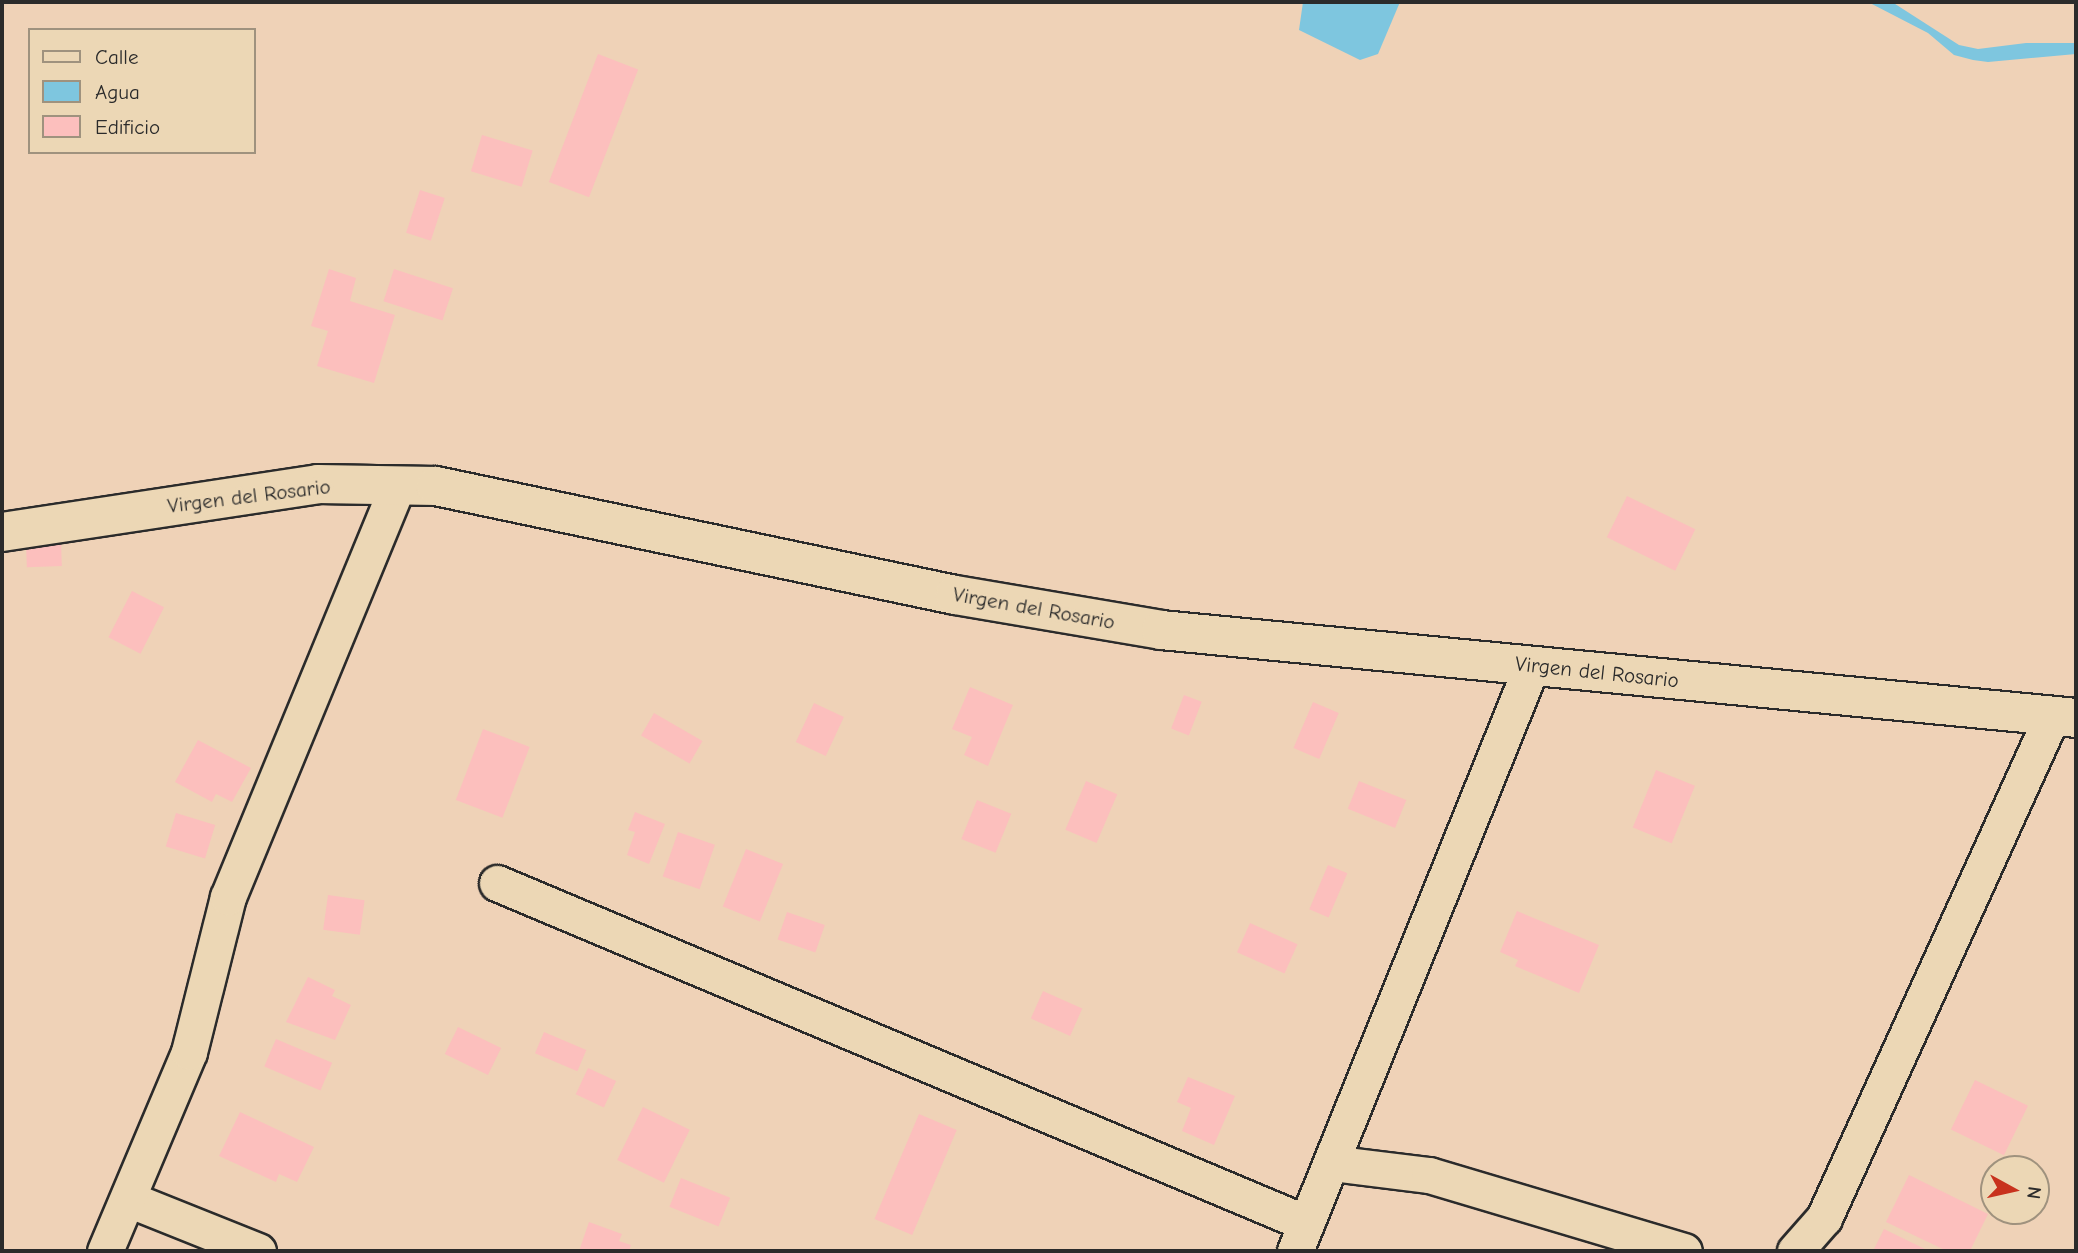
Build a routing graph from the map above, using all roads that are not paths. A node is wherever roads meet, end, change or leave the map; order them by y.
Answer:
1 (398, 485) junction
2 (2, 532) edge
3 (1532, 666) junction
4 (2064, 717) edge
5 (497, 883) dead end
6 (1331, 1163) junction
7 (128, 1199) junction
8 (1301, 1237) edge
9 (106, 1251) edge
10 (258, 1251) edge
11 (1684, 1251) edge
12 (1795, 1251) edge

1 - 2 street, Virgen del Rosario
1 - 3 street, Virgen del Rosario
1 - 7 street
3 - 4 street, Virgen del Rosario
3 - 6 street
4 - 12 street
5 - 8 street
6 - 8 street
6 - 11 street
7 - 9 street
7 - 10 street

